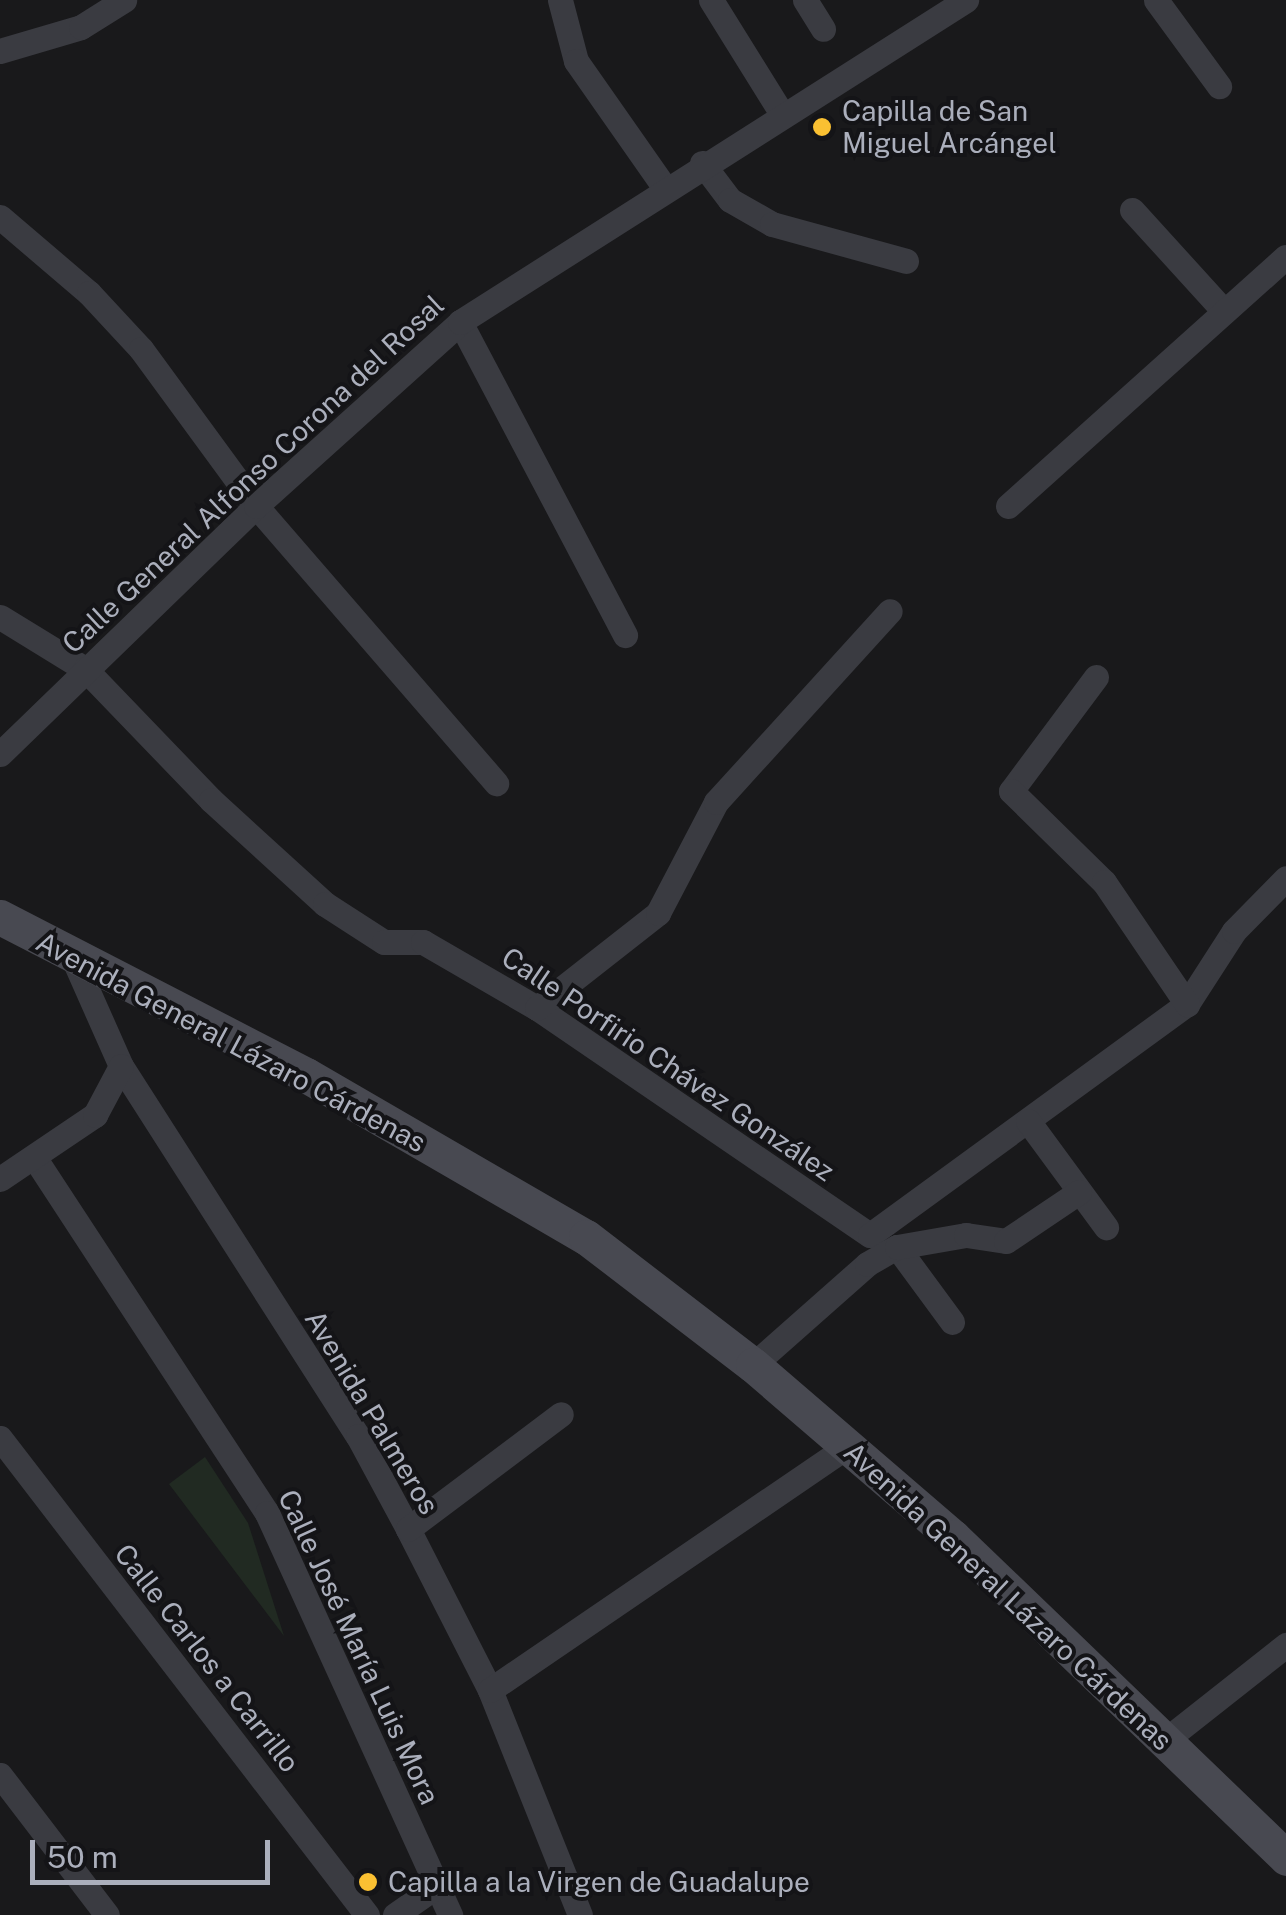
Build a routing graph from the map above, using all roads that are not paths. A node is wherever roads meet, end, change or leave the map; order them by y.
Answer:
1 (124, 0) edge
2 (560, 0) edge
3 (711, 0) edge
4 (805, 0) edge
5 (966, 0) edge
6 (1156, 0) edge
7 (823, 28) dead end
8 (0, 52) edge
9 (1219, 86) dead end
10 (782, 114) junction
11 (702, 163) junction
12 (665, 188) junction
13 (1132, 210) dead end
14 (0, 217) edge
15 (1286, 256) edge
16 (906, 261) dead end
17 (1224, 311) junction
18 (460, 322) junction
19 (256, 506) junction
20 (1008, 506) dead end
21 (890, 611) dead end
22 (0, 617) edge
23 (625, 635) dead end
24 (85, 669) junction
25 (1096, 676) dead end
26 (0, 754) edge
27 (496, 783) dead end
28 (1286, 878) edge
29 (0, 917) edge
30 (74, 960) junction
31 (1187, 1004) junction
32 (537, 1008) junction
33 (121, 1066) junction
34 (1028, 1121) junction
35 (36, 1160) junction
36 (0, 1179) edge
37 (1079, 1192) junction
38 (1106, 1227) dead end
39 (896, 1247) junction
40 (952, 1322) dead end
41 (753, 1365) junction
42 (561, 1414) dead end
43 (0, 1438) edge
44 (848, 1446) junction
45 (408, 1529) junction
46 (1286, 1645) edge
47 (490, 1690) junction
48 (1164, 1742) junction
49 (0, 1775) edge
50 (1286, 1858) edge
51 (438, 1885) junction
52 (107, 1915) edge
53 (367, 1915) edge
54 (395, 1915) edge
55 (450, 1915) edge
56 (580, 1915) edge

1 - 8 street
2 - 12 street
3 - 10 street
4 - 7 street
5 - 10 street, Calle General Alfonso Corona del Rosal
6 - 9 street
10 - 11 street, Calle General Alfonso Corona del Rosal
11 - 12 street, Calle General Alfonso Corona del Rosal
11 - 16 street
12 - 18 street, Calle General Alfonso Corona del Rosal
13 - 17 street
14 - 19 street
15 - 17 street
17 - 20 street
18 - 19 street, Calle General Alfonso Corona del Rosal
18 - 23 street
19 - 24 street, Calle General Alfonso Corona del Rosal
19 - 27 street
21 - 32 street
22 - 24 street, Calle Porfirio Chávez González
24 - 26 street, Calle General Alfonso Corona del Rosal
24 - 32 street, Calle Porfirio Chávez González
25 - 31 street
28 - 31 street, Calle Porfirio Chávez González
29 - 30 street, Avenida General Lázaro Cárdenas
30 - 33 street, Avenida Palmeros
30 - 41 street, Avenida General Lázaro Cárdenas
31 - 34 street, Calle Porfirio Chávez González
32 - 34 street, Calle Porfirio Chávez González
33 - 35 street
33 - 45 street, Avenida Palmeros
34 - 37 street
35 - 36 street
35 - 51 street, Calle José María Luis Mora
37 - 38 street
37 - 39 street
39 - 40 street
39 - 41 street
41 - 44 street, Avenida General Lázaro Cárdenas
42 - 45 street
43 - 53 street, Calle Carlos a Carrillo
44 - 47 street
44 - 48 street, Avenida General Lázaro Cárdenas
45 - 47 street, Avenida Palmeros
46 - 48 street
47 - 56 street, Avenida Palmeros
48 - 50 street, Avenida General Lázaro Cárdenas
49 - 52 street
51 - 54 street
51 - 55 street, Calle José María Luis Mora

